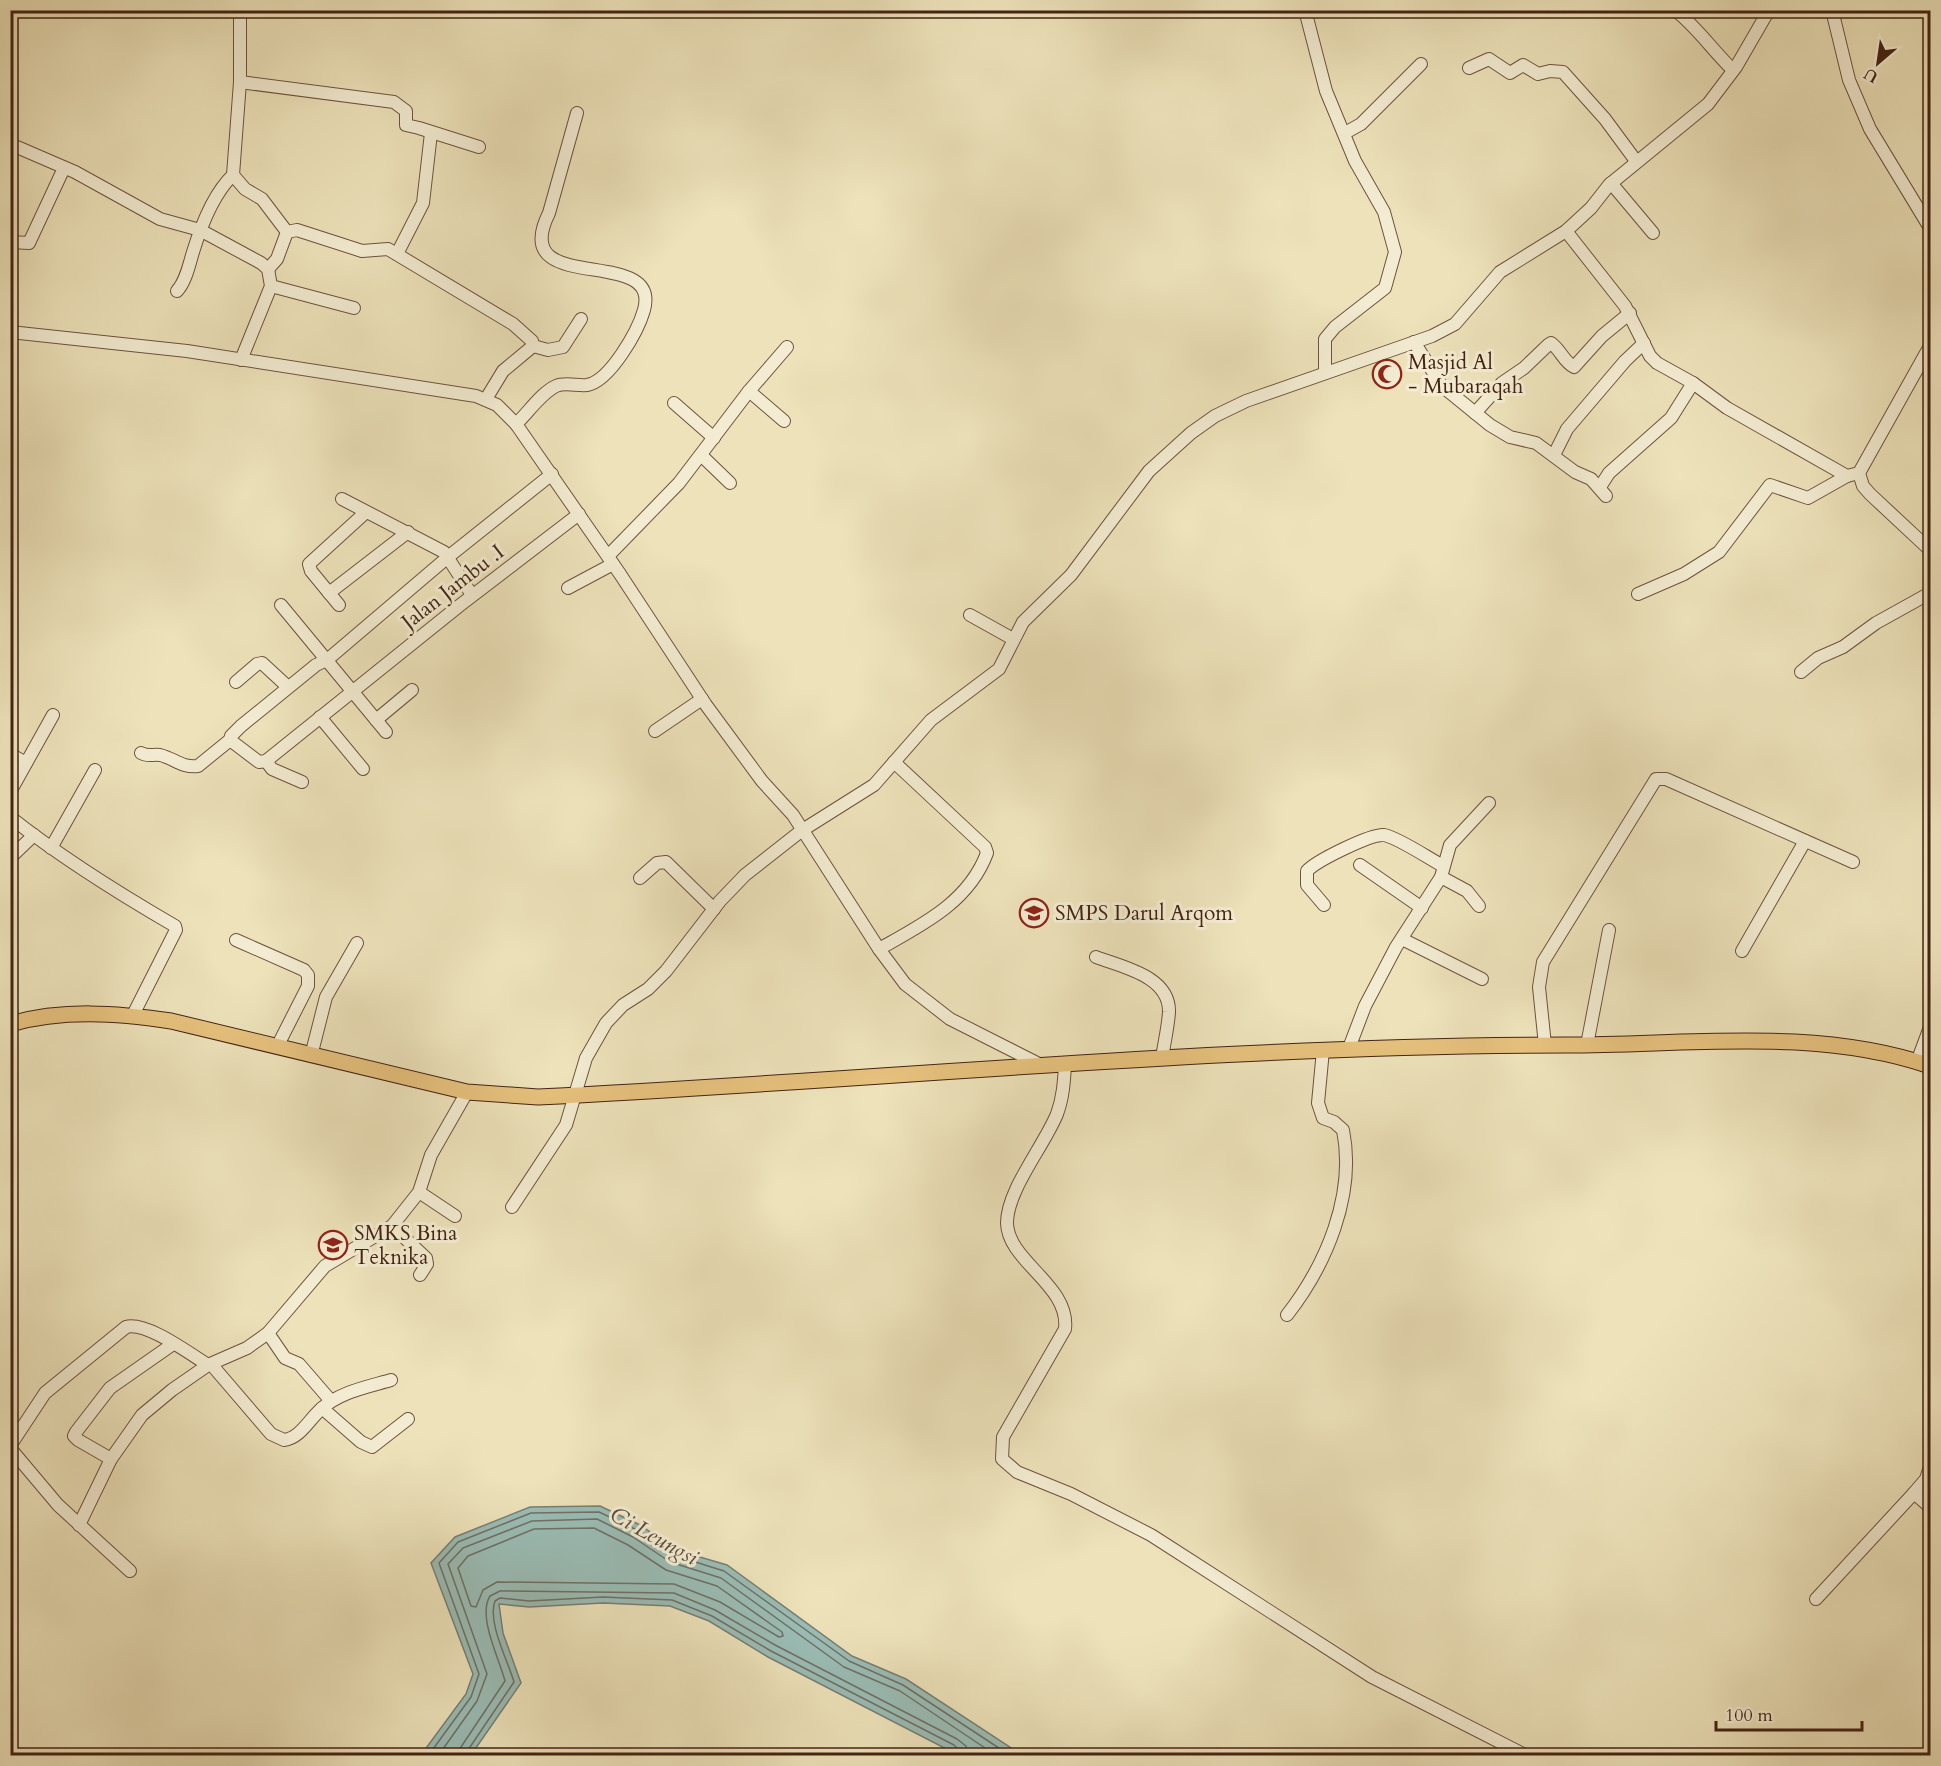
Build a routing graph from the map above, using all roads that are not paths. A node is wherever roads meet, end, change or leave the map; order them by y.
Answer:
1 (240, 10) edge
2 (1305, 10) edge
3 (1675, 10) edge
4 (1769, 10) edge
5 (1832, 10) edge
6 (1421, 64) dead end
7 (1469, 68) dead end
8 (1734, 70) junction
9 (240, 82) junction
10 (577, 113) dead end
11 (431, 133) junction
12 (1345, 133) junction
13 (479, 147) dead end
14 (10, 150) edge
15 (1636, 161) junction
16 (64, 168) junction
17 (233, 175) junction
18 (1611, 183) junction
19 (1930, 228) edge
20 (200, 230) junction
21 (1566, 231) junction
22 (287, 232) junction
23 (1653, 233) dead end
24 (10, 242) edge
25 (397, 254) junction
26 (267, 269) junction
27 (271, 286) junction
28 (177, 291) dead end
29 (354, 308) dead end
30 (1630, 313) junction
31 (581, 319) dead end
32 (10, 332) edge
33 (1414, 342) junction
34 (1644, 343) junction
35 (533, 346) junction
36 (1930, 346) edge
37 (787, 347) dead end
38 (241, 360) junction
39 (1325, 372) junction
40 (1694, 383) junction
41 (749, 391) junction
42 (486, 399) junction
43 (674, 403) dead end
44 (1475, 413) junction
45 (784, 421) dead end
46 (516, 424) junction
47 (714, 438) junction
48 (701, 455) junction
49 (1554, 455) junction
50 (549, 472) junction
51 (1853, 475) junction
52 (730, 483) dead end
53 (342, 499) dead end
54 (366, 512) junction
55 (579, 514) junction
56 (408, 531) junction
57 (1930, 550) edge
58 (446, 555) junction
59 (611, 560) junction
60 (568, 588) dead end
61 (329, 592) junction
62 (1930, 593) edge
63 (1638, 594) dead end
64 (472, 595) junction
65 (281, 605) dead end
66 (339, 605) dead end
67 (970, 615) dead end
68 (1013, 639) junction
69 (322, 660) junction
70 (1801, 672) dead end
71 (236, 682) dead end
72 (288, 687) junction
73 (411, 690) dead end
74 (352, 692) junction
75 (702, 699) junction
76 (53, 715) dead end
77 (320, 717) junction
78 (376, 720) junction
79 (655, 730) dead end
80 (386, 732) dead end
81 (230, 740) junction
82 (141, 753) dead end
83 (10, 754) edge
84 (266, 761) junction
85 (894, 762) junction
86 (26, 763) junction
87 (363, 769) dead end
88 (95, 770) dead end
89 (302, 782) dead end
90 (10, 792) edge
91 (1489, 803) dead end
92 (10, 817) edge
93 (801, 831) junction
94 (34, 836) junction
95 (1806, 841) junction
96 (51, 848) junction
97 (10, 858) edge
98 (1853, 862) dead end
99 (1360, 866) dead end
100 (1442, 872) junction
101 (640, 878) dead end
102 (1324, 905) dead end
103 (1479, 906) dead end
104 (1422, 908) junction
105 (714, 909) junction
106 (1609, 930) dead end
107 (1402, 939) junction
108 (236, 940) dead end
109 (357, 943) dead end
110 (879, 949) junction
111 (1742, 951) dead end
112 (1096, 957) dead end
113 (1482, 979) dead end
114 (133, 1015) junction
115 (10, 1024) edge
116 (1930, 1027) edge
117 (1545, 1045) junction
118 (1587, 1045) junction
119 (277, 1047) junction
120 (1349, 1048) junction
121 (1323, 1050) junction
122 (311, 1056) junction
123 (1162, 1059) junction
124 (1924, 1064) edge
125 (1041, 1065) junction
126 (1065, 1065) junction
127 (467, 1092) junction
128 (574, 1096) junction
129 (419, 1192) junction
130 (512, 1207) dead end
131 (455, 1216) dead end
132 (392, 1226) junction
133 (420, 1275) dead end
134 (1287, 1315) dead end
135 (268, 1333) junction
136 (173, 1344) junction
137 (210, 1364) junction
138 (391, 1380) dead end
139 (326, 1405) junction
140 (408, 1419) dead end
141 (10, 1447) edge
142 (111, 1459) junction
143 (1930, 1467) edge
144 (1914, 1493) junction
145 (1930, 1507) edge
146 (79, 1525) junction
147 (130, 1571) dead end
148 (1816, 1599) dead end
149 (1527, 1755) edge

1 - 9 street
2 - 12 street
3 - 8 street
4 - 8 street
5 - 19 street
6 - 12 street
7 - 15 street
8 - 15 street
9 - 11 street
9 - 17 street
10 - 46 street
11 - 13 street
11 - 25 street
12 - 39 street
14 - 16 street
15 - 18 street
16 - 20 street
16 - 24 street
17 - 20 street
17 - 22 street
18 - 21 street
18 - 23 street
20 - 26 street
20 - 28 street
21 - 30 street
21 - 33 street
22 - 25 street
22 - 26 street
25 - 35 street
26 - 27 street
27 - 29 street
27 - 38 street
30 - 34 street
30 - 44 street
31 - 35 street
32 - 38 street
33 - 39 street
33 - 44 street
34 - 40 street
34 - 49 street
35 - 42 street
36 - 51 street
37 - 41 street
38 - 42 street
39 - 68 street
40 - 49 street
40 - 51 street
41 - 45 street
41 - 47 street
42 - 46 street
43 - 47 street
44 - 49 street
46 - 50 street
47 - 48 street
48 - 52 street
48 - 59 street
50 - 55 street
50 - 58 street
51 - 57 street
51 - 63 street
53 - 54 street
54 - 56 street
54 - 61 street
55 - 59 street
55 - 64 street, Jalan Jambu .I
56 - 58 street
56 - 61 street
58 - 64 street
58 - 69 street
59 - 60 street
59 - 75 street
61 - 66 street
62 - 70 street
64 - 74 street, Jalan Jambu .I
65 - 69 street
67 - 68 street
68 - 85 street
69 - 72 street
69 - 74 street
71 - 72 street
72 - 81 street
73 - 78 street
74 - 77 street, Jalan Jambu .I
74 - 78 street
75 - 79 street
75 - 93 street
76 - 86 street
77 - 84 street, Jalan Jambu .I
77 - 87 street
78 - 80 street
81 - 82 street
81 - 84 street
83 - 86 street
84 - 89 street
85 - 93 street
85 - 110 street
86 - 90 street
88 - 96 street
91 - 100 street
92 - 94 street
93 - 105 street
93 - 110 street
94 - 96 street
94 - 97 street
95 - 98 street
95 - 111 street
95 - 117 street
96 - 114 street
99 - 104 street
100 - 102 street
100 - 103 street
100 - 104 street
101 - 105 street
104 - 107 street
105 - 128 street
106 - 118 street
107 - 113 street
107 - 120 street
108 - 119 street
109 - 122 street
110 - 125 street
112 - 123 street
114 - 115 main road
114 - 119 main road
116 - 124 street
117 - 118 main road
117 - 120 main road
118 - 124 main road
119 - 122 main road
120 - 121 main road
121 - 123 main road
121 - 134 street
122 - 127 main road
123 - 126 main road
125 - 126 main road
125 - 128 main road
126 - 149 street
127 - 128 main road
127 - 129 street
128 - 130 street
129 - 131 street
129 - 132 street
132 - 133 street
132 - 135 street
135 - 137 street
135 - 139 street
136 - 137 street
136 - 141 street
136 - 142 street
137 - 139 street
137 - 142 street
138 - 139 street
139 - 140 street
141 - 146 street
142 - 146 street
143 - 144 street
144 - 145 street
144 - 148 street
146 - 147 street

